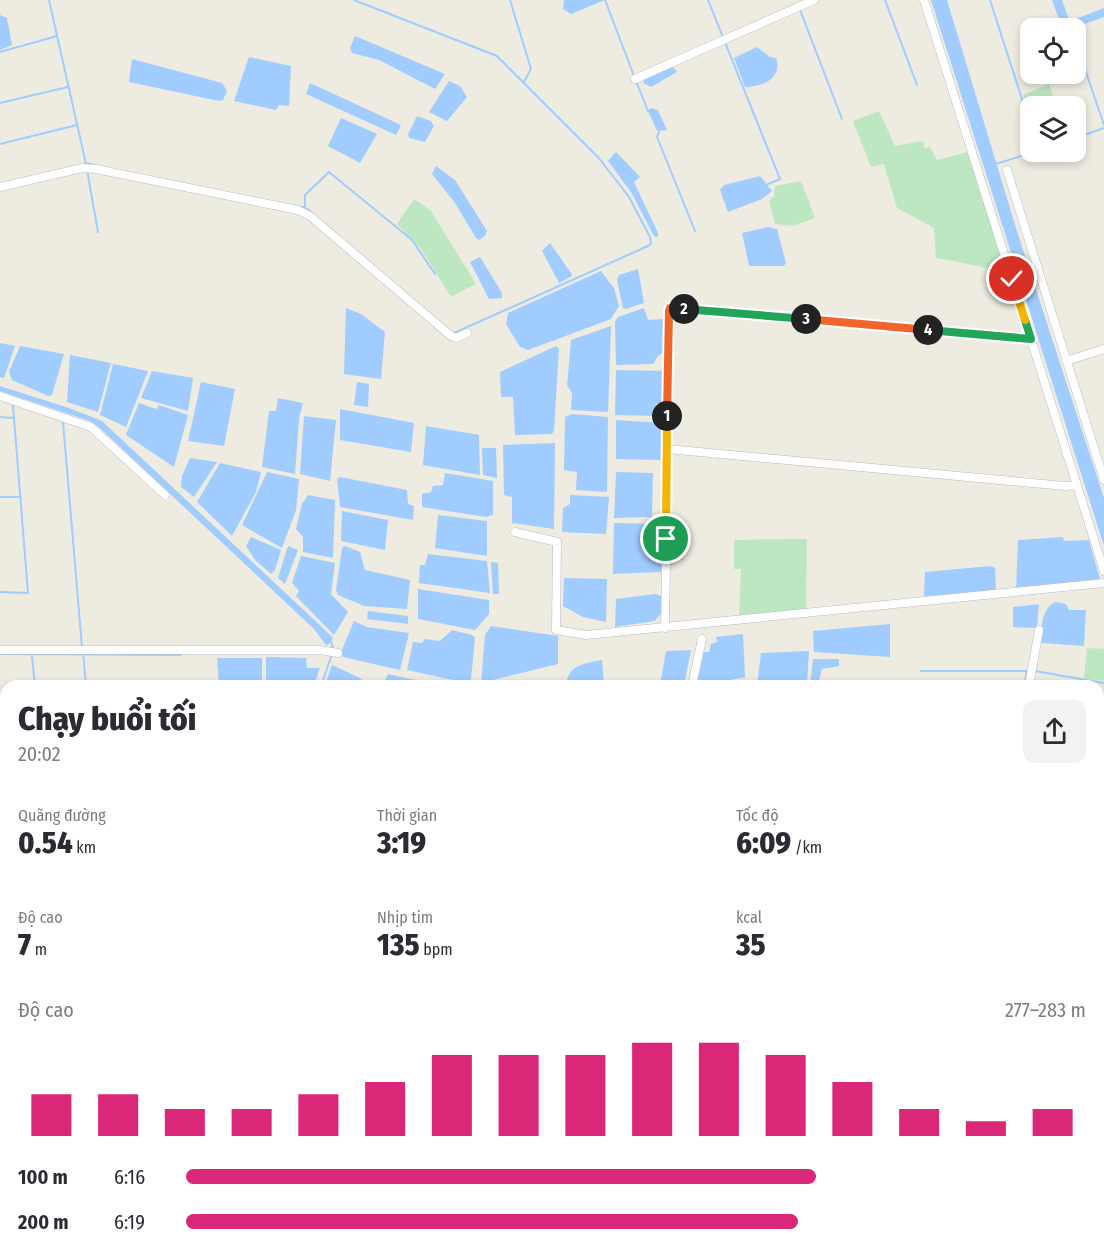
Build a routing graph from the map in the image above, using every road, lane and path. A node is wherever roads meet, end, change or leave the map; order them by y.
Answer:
1 (814, 0) edge
2 (924, 0) edge
3 (635, 79) dead end
4 (1007, 170) dead end
5 (0, 187) edge
6 (467, 333) dead end
7 (1031, 339) junction
8 (1104, 349) edge
9 (1066, 361) junction
10 (0, 396) edge
11 (667, 449) junction
12 (1104, 480) edge
13 (1077, 485) junction
14 (165, 495) dead end
15 (515, 532) dead end
16 (1104, 571) edge
17 (1104, 583) edge
18 (665, 628) junction
19 (1039, 630) dead end
20 (702, 639) dead end
21 (0, 650) edge
22 (338, 653) dead end
23 (693, 680) edge
24 (1030, 680) edge

1 - 3 street
2 - 7 street
4 - 9 street
5 - 6 street
7 - 11 street
7 - 13 street
8 - 9 street
9 - 12 street
10 - 14 street
11 - 13 street
11 - 18 street
13 - 16 street
15 - 18 street
17 - 18 street
19 - 24 street
20 - 23 street
21 - 22 street

